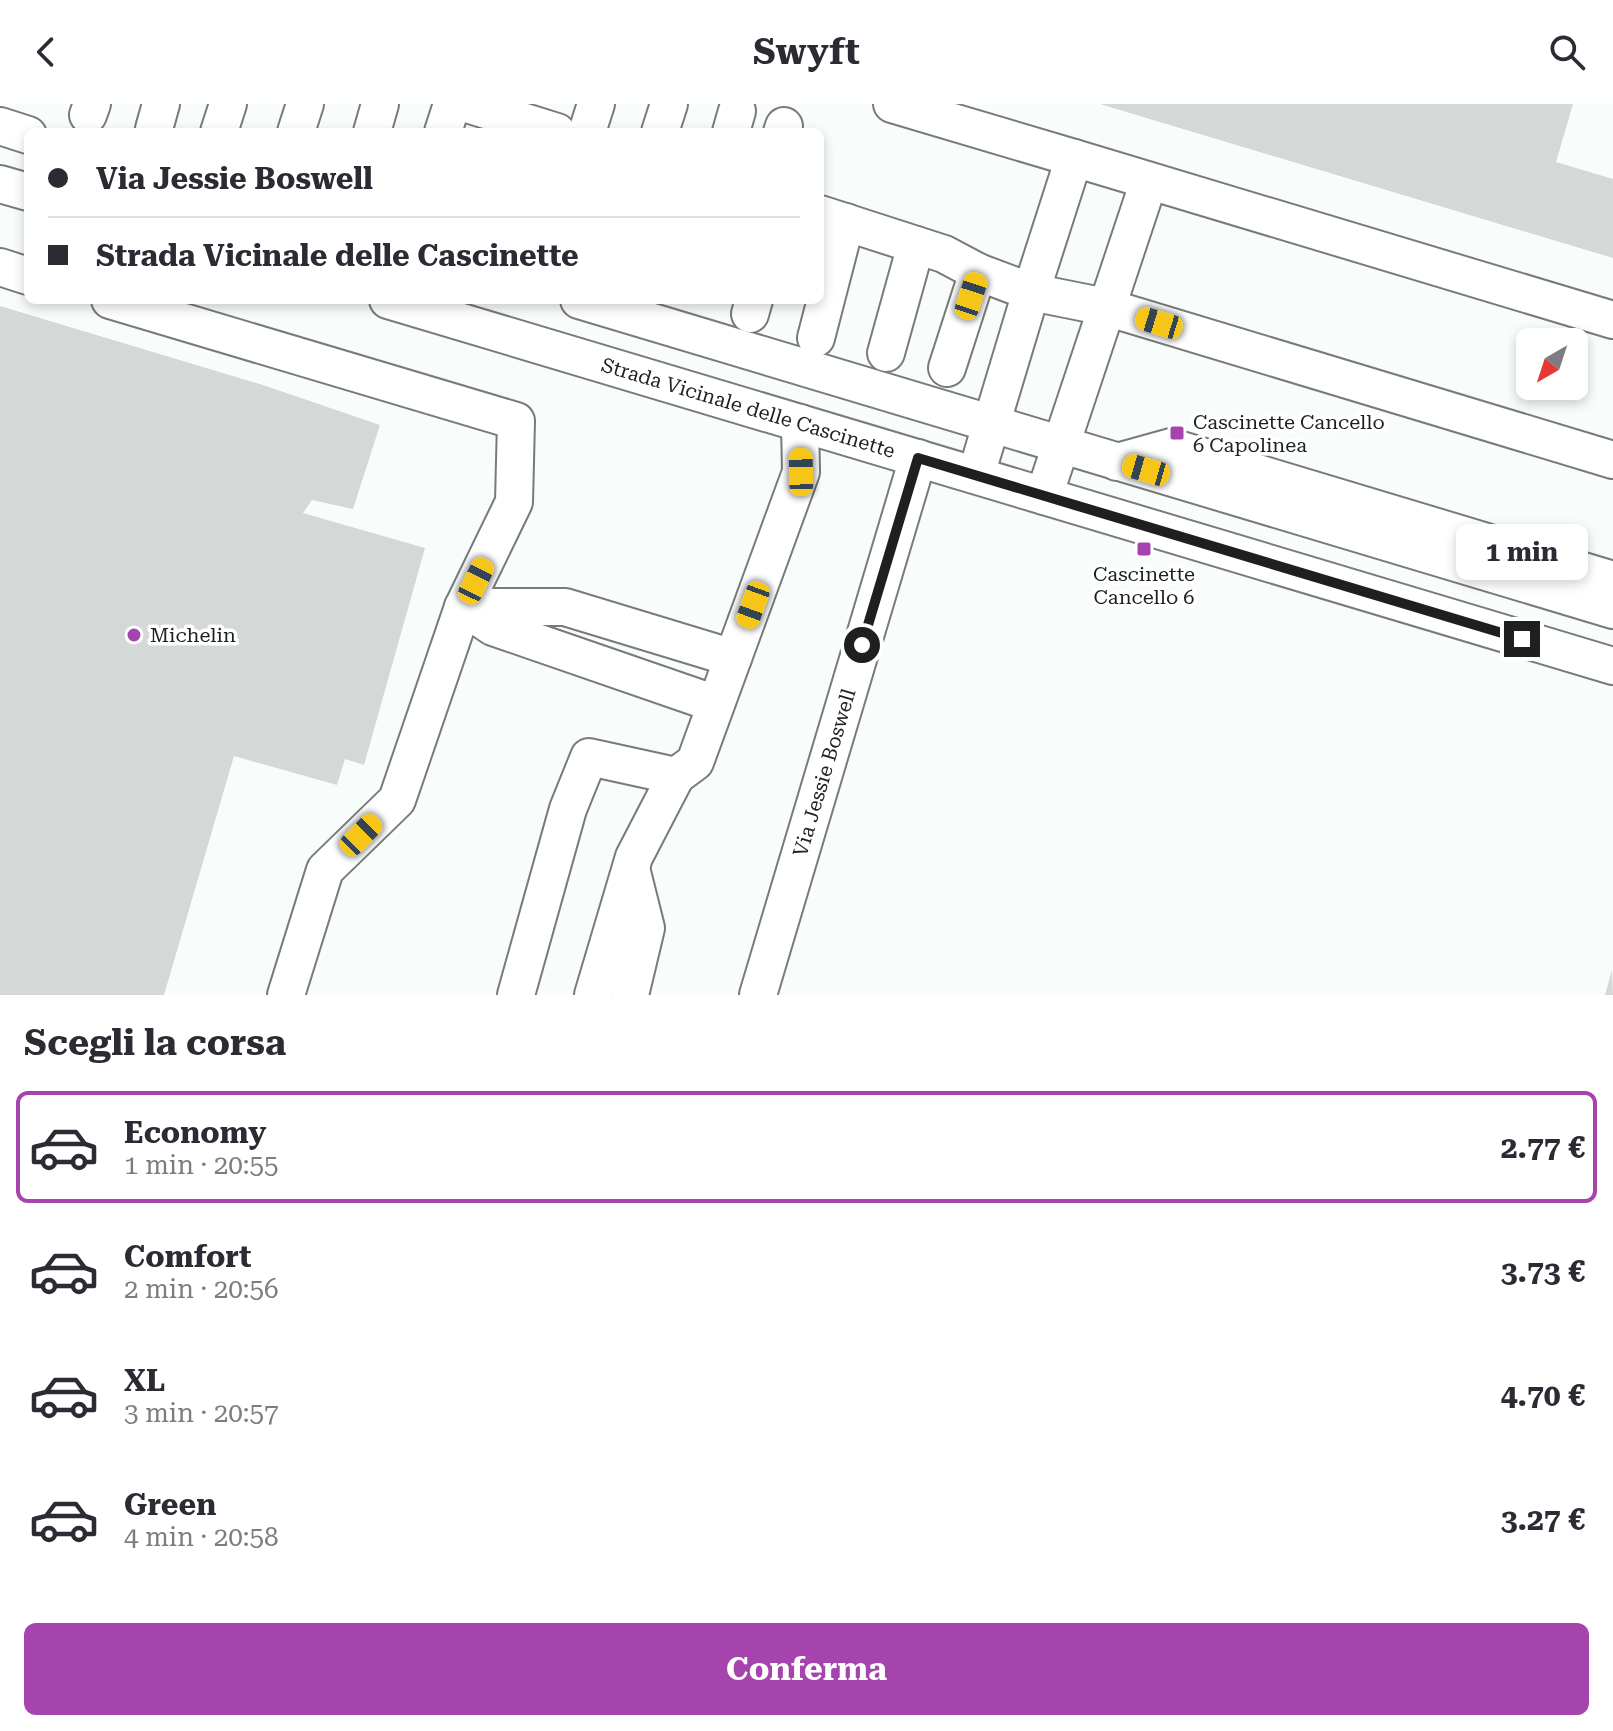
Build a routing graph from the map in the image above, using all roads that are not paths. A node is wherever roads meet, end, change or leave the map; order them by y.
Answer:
1 (228, 104) edge
2 (305, 104) edge
3 (380, 104) edge
4 (452, 104) edge
5 (467, 104) edge
6 (596, 104) edge
7 (669, 104) edge
8 (892, 104) edge
9 (518, 119) edge
10 (0, 126) edge
11 (220, 128) edge
12 (297, 128) edge
13 (373, 128) edge
14 (444, 128) edge
15 (545, 128) edge
16 (588, 128) edge
17 (661, 128) edge
18 (24, 134) edge
19 (1074, 158) junction
20 (1149, 181) junction
21 (0, 184) edge
22 (24, 191) edge
23 (833, 218) edge
24 (916, 245) junction
25 (0, 267) edge
26 (978, 272) junction
27 (24, 275) edge
28 (824, 282) edge
29 (1031, 292) junction
30 (123, 304) edge
31 (401, 304) edge
32 (592, 304) edge
33 (821, 304) edge
34 (1106, 307) junction
35 (1613, 320) edge
36 (816, 338) dead end
37 (886, 353) dead end
38 (947, 368) dead end
39 (800, 423) junction
40 (992, 424) junction
41 (1061, 444) junction
42 (918, 458) junction
43 (1613, 460) edge
44 (1117, 462) junction
45 (976, 475) junction
46 (1044, 496) junction
47 (1231, 496) junction
48 (1217, 548) junction
49 (1613, 580) edge
50 (463, 607) junction
51 (1613, 610) edge
52 (1613, 666) edge
53 (725, 681) junction
54 (676, 776) junction
55 (631, 868) junction
56 (286, 995) edge
57 (516, 995) edge
58 (593, 995) edge
59 (630, 995) edge
60 (758, 995) edge

1 - 11 street
2 - 12 street
3 - 13 street
4 - 14 street
5 - 9 street
6 - 16 street
7 - 17 street
8 - 19 street
9 - 15 street
10 - 18 street
19 - 20 street
19 - 29 street
20 - 34 street
20 - 35 street
21 - 22 street
23 - 24 street
23 - 28 street
24 - 26 street
24 - 37 street
25 - 27 street
26 - 29 street
26 - 38 street
29 - 34 street
29 - 40 street
30 - 50 street
31 - 39 street, Strada Vicinale delle Cascinette
32 - 40 street
33 - 36 street
34 - 41 street
34 - 43 street
39 - 42 street, Strada Vicinale delle Cascinette
39 - 53 street
40 - 41 street
40 - 45 street
41 - 44 street
41 - 46 street
42 - 45 street, Strada Vicinale delle Cascinette
42 - 60 street, Via Jessie Boswell
44 - 47 street
44 - 49 street
45 - 46 street, Strada Vicinale delle Cascinette
46 - 48 street, Strada Vicinale delle Cascinette
47 - 48 street
47 - 51 street
48 - 52 street, Strada Vicinale delle Cascinette
50 - 53 street
50 - 53 street
50 - 56 street
53 - 54 street
54 - 55 street
54 - 57 street
55 - 58 street
55 - 59 street

